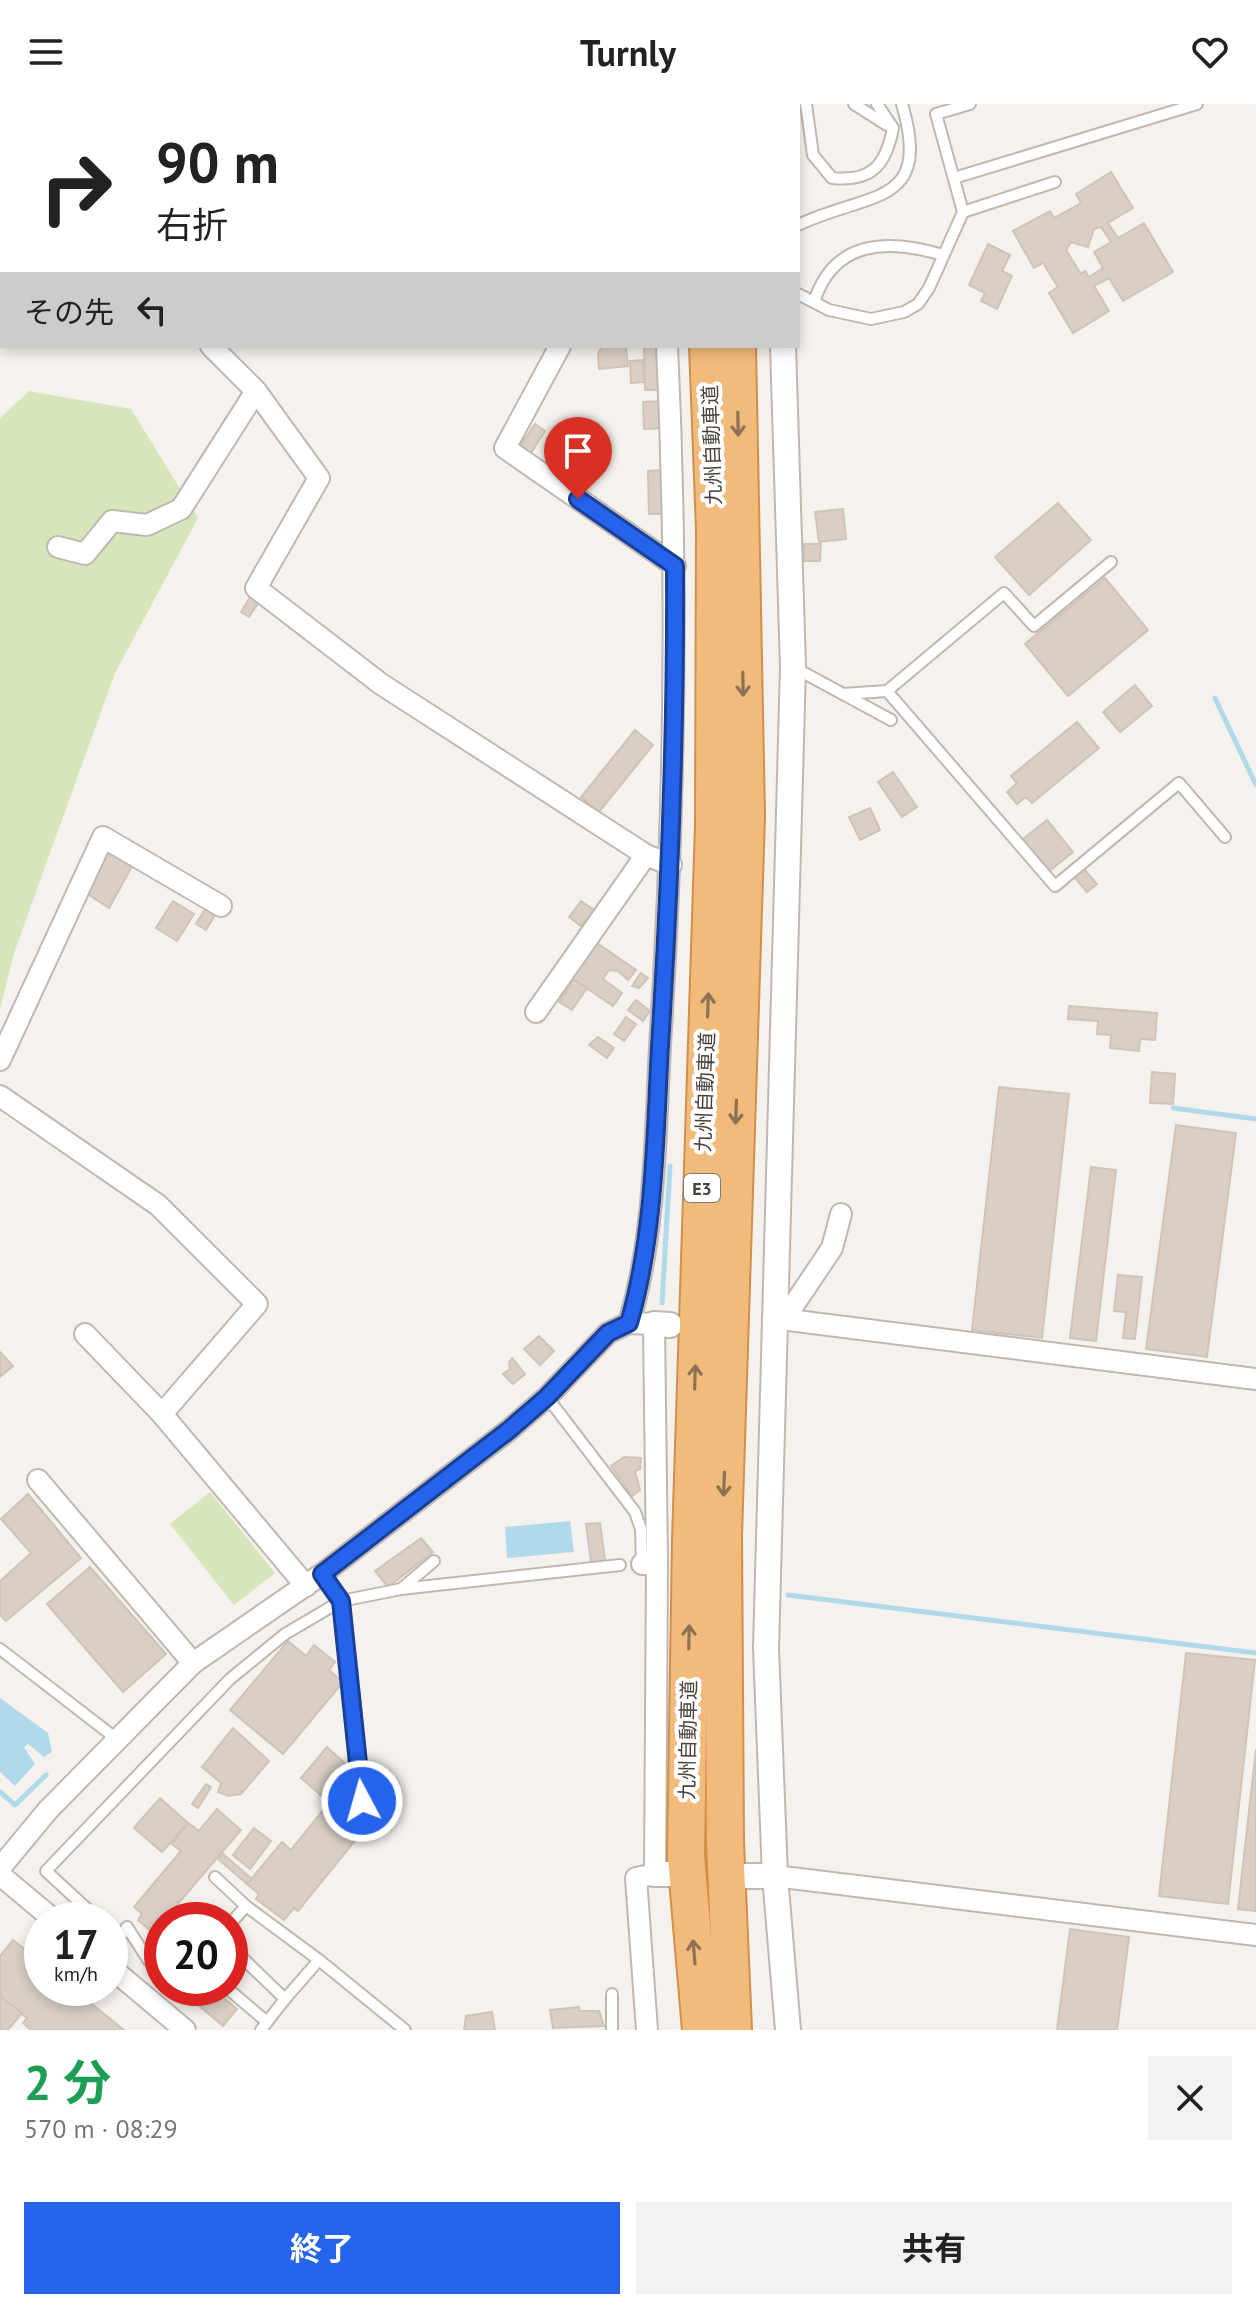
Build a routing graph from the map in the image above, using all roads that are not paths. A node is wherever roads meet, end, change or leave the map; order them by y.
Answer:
1 (806, 104) edge
2 (854, 104) edge
3 (877, 104) edge
4 (902, 104) edge
5 (970, 104) edge
6 (1197, 104) edge
7 (893, 128) junction
8 (954, 178) junction
9 (1055, 182) dead end
10 (963, 212) junction
11 (800, 224) edge
12 (943, 255) junction
13 (800, 295) edge
14 (814, 302) junction
15 (213, 348) edge
16 (559, 348) edge
17 (667, 348) edge
18 (708, 348) edge
19 (737, 348) edge
20 (783, 348) edge
21 (256, 391) junction
22 (58, 547) dead end
23 (1111, 562) dead end
24 (675, 566) junction
25 (793, 667) junction
26 (887, 691) junction
27 (843, 694) junction
28 (891, 720) dead end
29 (1225, 837) dead end
30 (646, 855) junction
31 (671, 865) junction
32 (221, 906) dead end
33 (536, 1012) dead end
34 (0, 1060) edge
35 (0, 1096) edge
36 (841, 1214) dead end
37 (776, 1321) junction
38 (651, 1324) junction
39 (744, 1324) dead end
40 (85, 1334) dead end
41 (1256, 1379) edge
42 (547, 1397) junction
43 (162, 1414) junction
44 (38, 1480) dead end
45 (434, 1561) dead end
46 (649, 1564) junction
47 (620, 1565) dead end
48 (314, 1580) junction
49 (401, 1589) junction
50 (341, 1601) junction
51 (0, 1649) edge
52 (193, 1663) junction
53 (118, 1740) junction
54 (365, 1829) dead end
55 (0, 1868) edge
56 (0, 1875) edge
57 (742, 1876) dead end
58 (775, 1876) junction
59 (215, 1877) dead end
60 (32, 1902) edge
61 (80, 1902) edge
62 (242, 1902) edge
63 (248, 1907) edge
64 (128, 1929) edge
65 (1256, 1935) edge
66 (144, 1953) edge
67 (319, 1960) junction
68 (248, 1963) edge
69 (128, 1982) edge
70 (612, 1994) dead end
71 (285, 1999) junction
72 (245, 2006) edge
73 (264, 2026) edge
74 (185, 2030) edge
75 (405, 2030) edge
76 (612, 2030) edge
77 (647, 2030) edge
78 (701, 2030) edge
79 (733, 2030) edge
80 (788, 2030) edge

1 - 7 lane
2 - 7 lane
3 - 7 lane
4 - 11 lane
5 - 8 lane
6 - 8 lane
8 - 10 lane
9 - 10 lane
10 - 12 lane
12 - 14 lane
12 - 14 lane
13 - 14 lane
15 - 21 street
16 - 24 street
17 - 24 street
78 -> 18 highway, 九州自動車道 / E3
19 -> 79 highway, 九州自動車道 / E3
20 - 25 street
21 - 22 street
21 - 30 street
23 - 26 lane
24 - 31 street
25 - 27 lane
25 - 37 street
26 - 27 lane
26 - 29 lane
27 - 28 lane
30 - 31 street
30 - 33 street
31 - 38 street
32 - 34 street
35 - 43 street
36 - 37 street
37 - 39 street
37 - 41 street
37 - 58 street
38 - 42 street
38 - 46 street
40 - 43 street
42 - 46 lane
42 - 48 street
43 - 48 street
44 - 52 street
45 - 49 lane
46 - 77 street
47 - 49 lane
48 - 50 lane
48 - 52 street
49 - 50 lane
50 - 54 lane
50 - 61 lane
51 - 53 lane
52 - 53 street
53 - 55 street
56 - 60 street
57 - 58 street
58 - 65 street
58 - 80 street
59 - 62 lane
63 - 67 lane
64 - 66 lane
67 - 71 lane
67 - 75 lane
68 - 71 lane
69 - 74 street
70 - 76 lane
71 - 73 lane
72 - 73 lane

